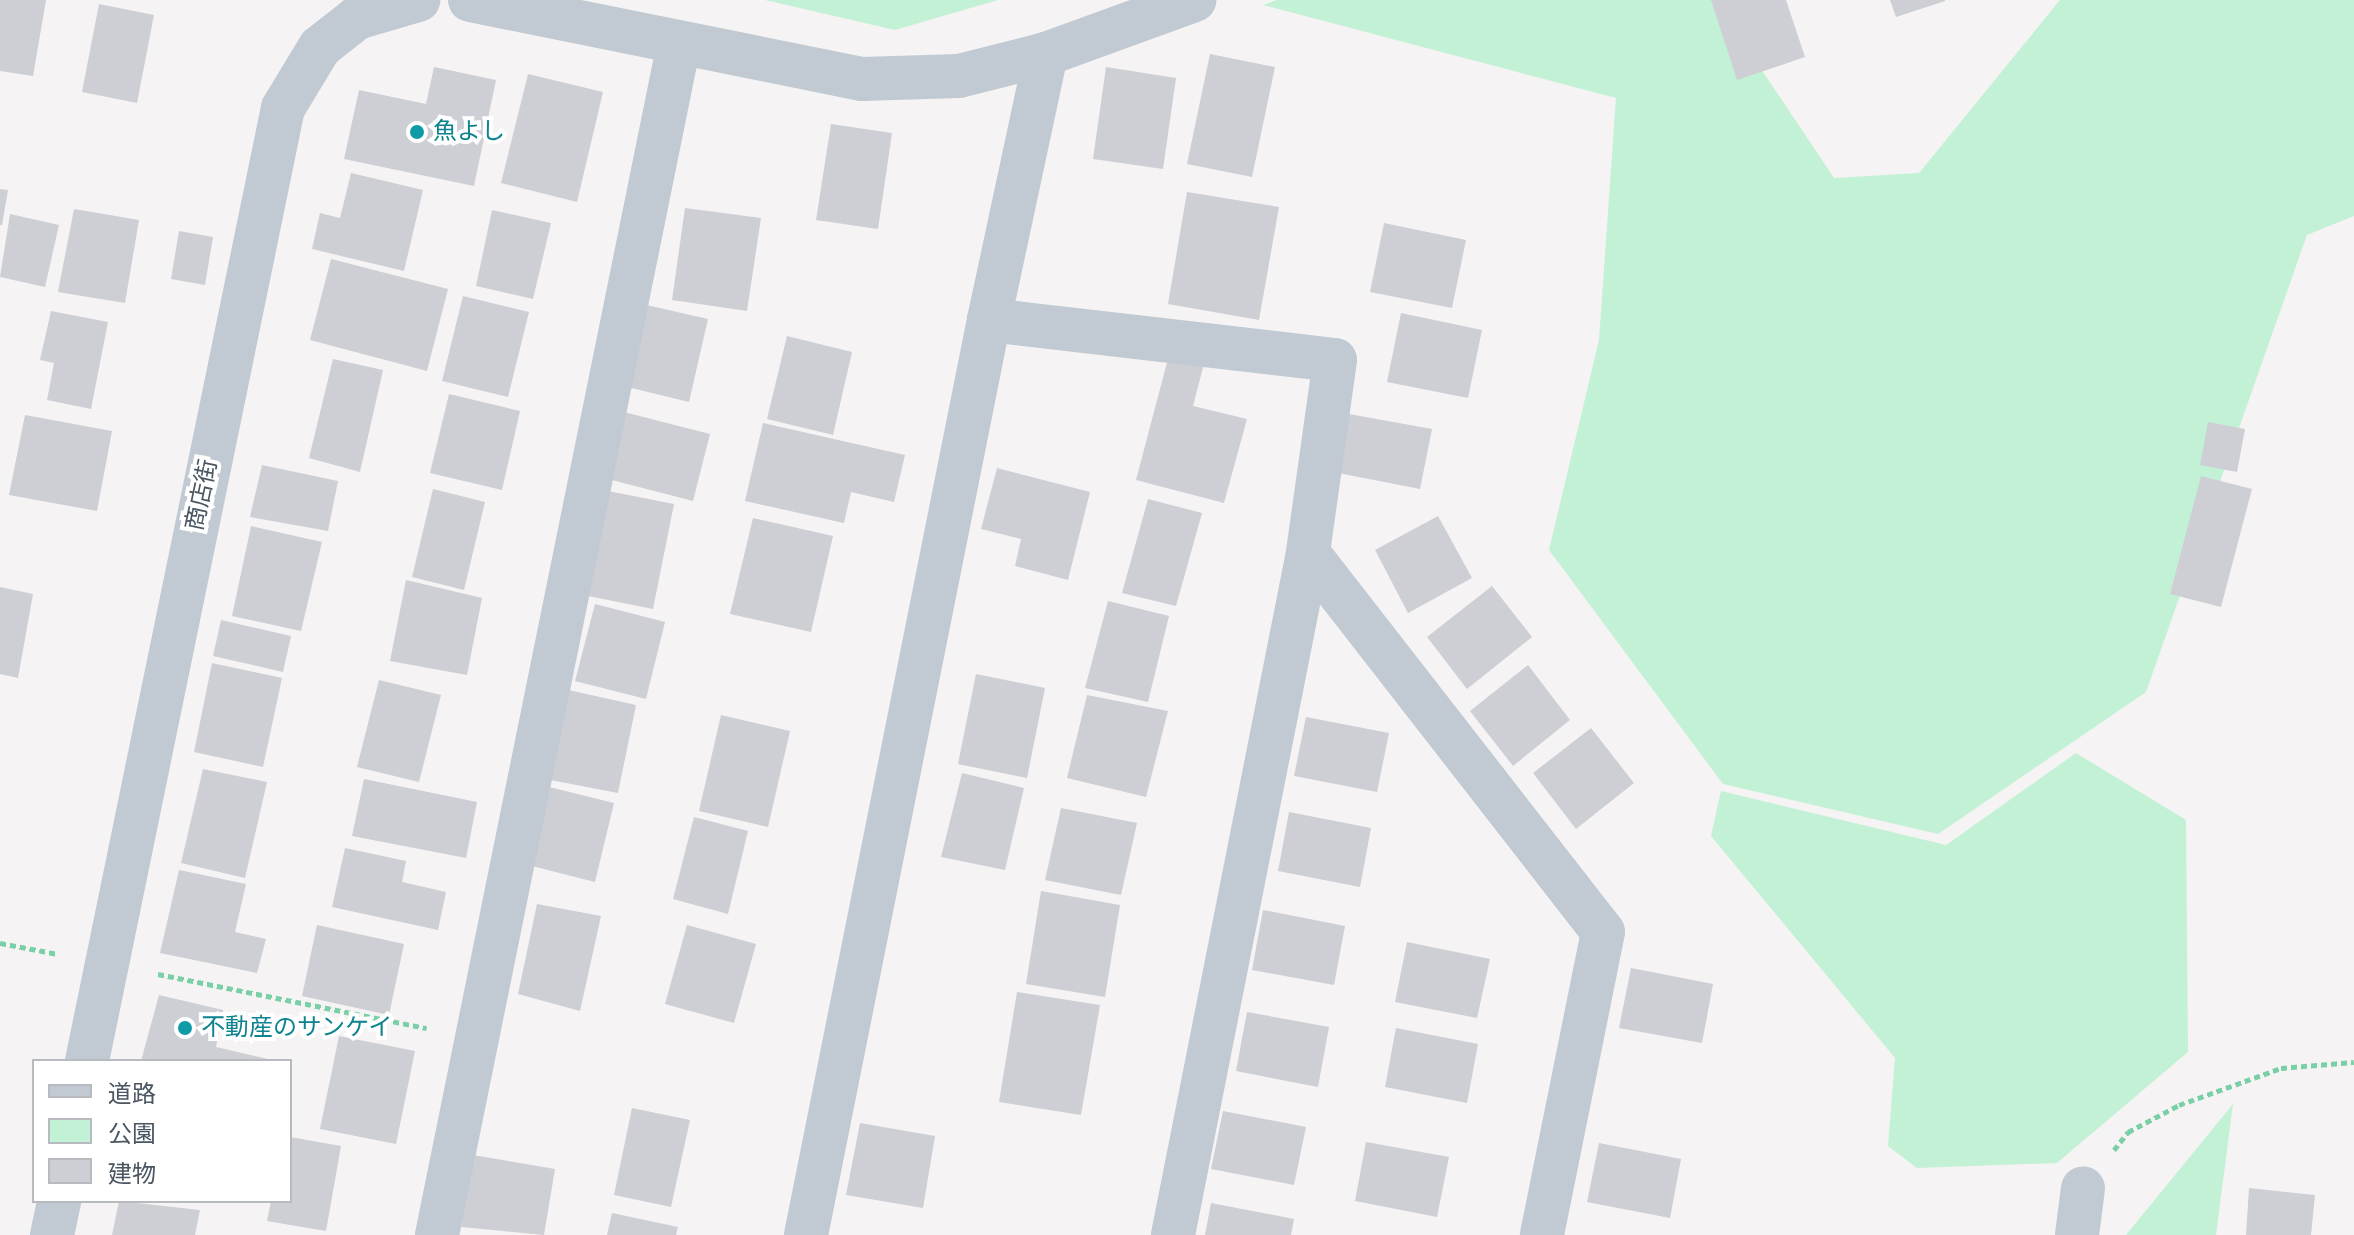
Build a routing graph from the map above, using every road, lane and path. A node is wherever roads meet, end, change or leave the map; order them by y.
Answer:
1 (418, 0) edge
2 (470, 0) edge
3 (1194, 0) edge
4 (679, 43) junction
5 (1046, 54) junction
6 (989, 320) junction
7 (1308, 553) junction
8 (106, 964) junction
9 (476, 1037) junction
10 (87, 1059) edge
11 (2354, 1062) edge
12 (2083, 1188) joint
13 (59, 1203) edge
14 (52, 1235) edge
15 (437, 1235) edge
16 (806, 1235) edge
17 (1173, 1235) edge
18 (1542, 1235) edge
19 (2077, 1235) edge

1 - 8 street, 商店街
2 - 4 street
3 - 5 street
4 - 5 street
4 - 9 street
5 - 6 street
6 - 7 street
6 - 16 street
7 - 17 street
7 - 18 street
8 - 9 path
8 - 10 street, 商店街
9 - 15 street
11 - 12 path
12 - 19 street
13 - 14 street

